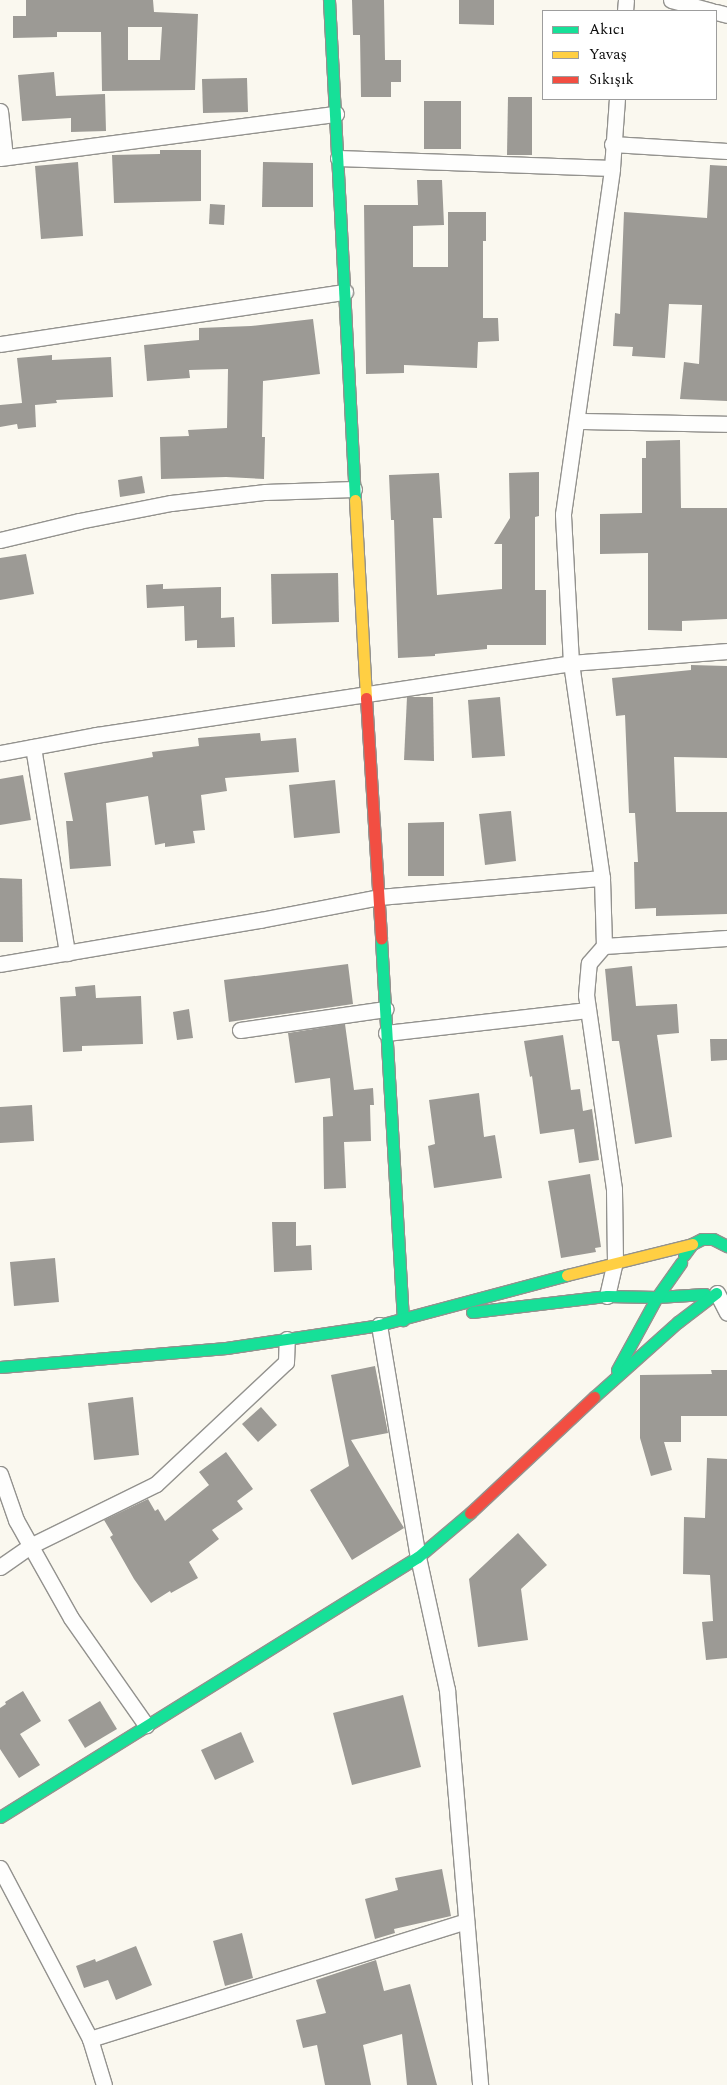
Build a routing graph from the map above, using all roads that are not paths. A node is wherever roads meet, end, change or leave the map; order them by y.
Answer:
1 (329, 0) edge
2 (671, 0) edge
3 (708, 10) edge
4 (617, 100) edge
5 (0, 111) edge
6 (336, 114) junction
7 (612, 144) junction
8 (727, 151) edge
9 (3, 157) edge
10 (338, 158) junction
11 (612, 168) junction
12 (345, 292) junction
13 (0, 344) edge
14 (577, 420) junction
15 (727, 424) edge
16 (354, 489) junction
17 (0, 540) edge
18 (727, 651) edge
19 (571, 662) junction
20 (366, 693) junction
21 (34, 747) junction
22 (0, 753) edge
23 (602, 878) junction
24 (379, 897) junction
25 (727, 938) edge
26 (604, 946) junction
27 (67, 953) junction
28 (0, 964) edge
29 (385, 1009) junction
30 (588, 1010) junction
31 (240, 1030) dead end
32 (386, 1033) junction
33 (727, 1233) edge
34 (713, 1238) junction
35 (692, 1244) junction
36 (727, 1246) edge
37 (615, 1262) junction
38 (681, 1262) junction
39 (720, 1291) edge
40 (606, 1296) junction
41 (657, 1297) junction
42 (727, 1313) edge
43 (402, 1320) junction
44 (379, 1325) junction
45 (287, 1339) junction
46 (0, 1367) edge
47 (613, 1379) junction
48 (0, 1474) edge
49 (30, 1546) junction
50 (418, 1557) junction
51 (0, 1567) edge
52 (146, 1724) junction
53 (0, 1817) edge
54 (0, 1868) edge
55 (466, 1920) junction
56 (90, 2038) junction
57 (104, 2085) edge
58 (480, 2085) edge

1 - 6 street
2 - 3 street
4 - 7 street
5 - 9 street
6 - 9 street
6 - 10 street
7 - 8 street
7 - 11 street
10 - 11 street
10 - 12 street
11 - 14 street
12 - 13 street
12 - 16 street
14 - 15 street
14 - 19 street
16 - 17 street
16 - 20 street
18 - 19 street
19 - 20 street
19 - 23 street
20 - 21 street
20 - 24 street
21 - 22 street
21 - 27 street
23 - 24 street
23 - 26 street
24 - 27 street
24 - 29 street
25 - 26 street
26 - 30 street
27 - 28 street
29 - 31 street
29 - 32 street
30 - 32 street
30 - 37 street
32 - 43 street
33 - 34 street
34 - 35 street
34 - 36 street
35 - 37 street
35 - 38 street
37 - 40 street
37 - 43 street
38 - 39 street
38 - 41 street
39 - 41 street
39 - 42 street
39 - 47 street
40 - 41 street
40 - 43 street
41 - 47 street
43 - 44 street
44 - 45 street
44 - 50 street
45 - 46 street
45 - 49 street
47 - 50 street
48 - 49 street
49 - 51 street
49 - 52 street
50 - 52 street
50 - 55 street
52 - 53 street
54 - 56 street
55 - 56 street
55 - 58 street
56 - 57 street

